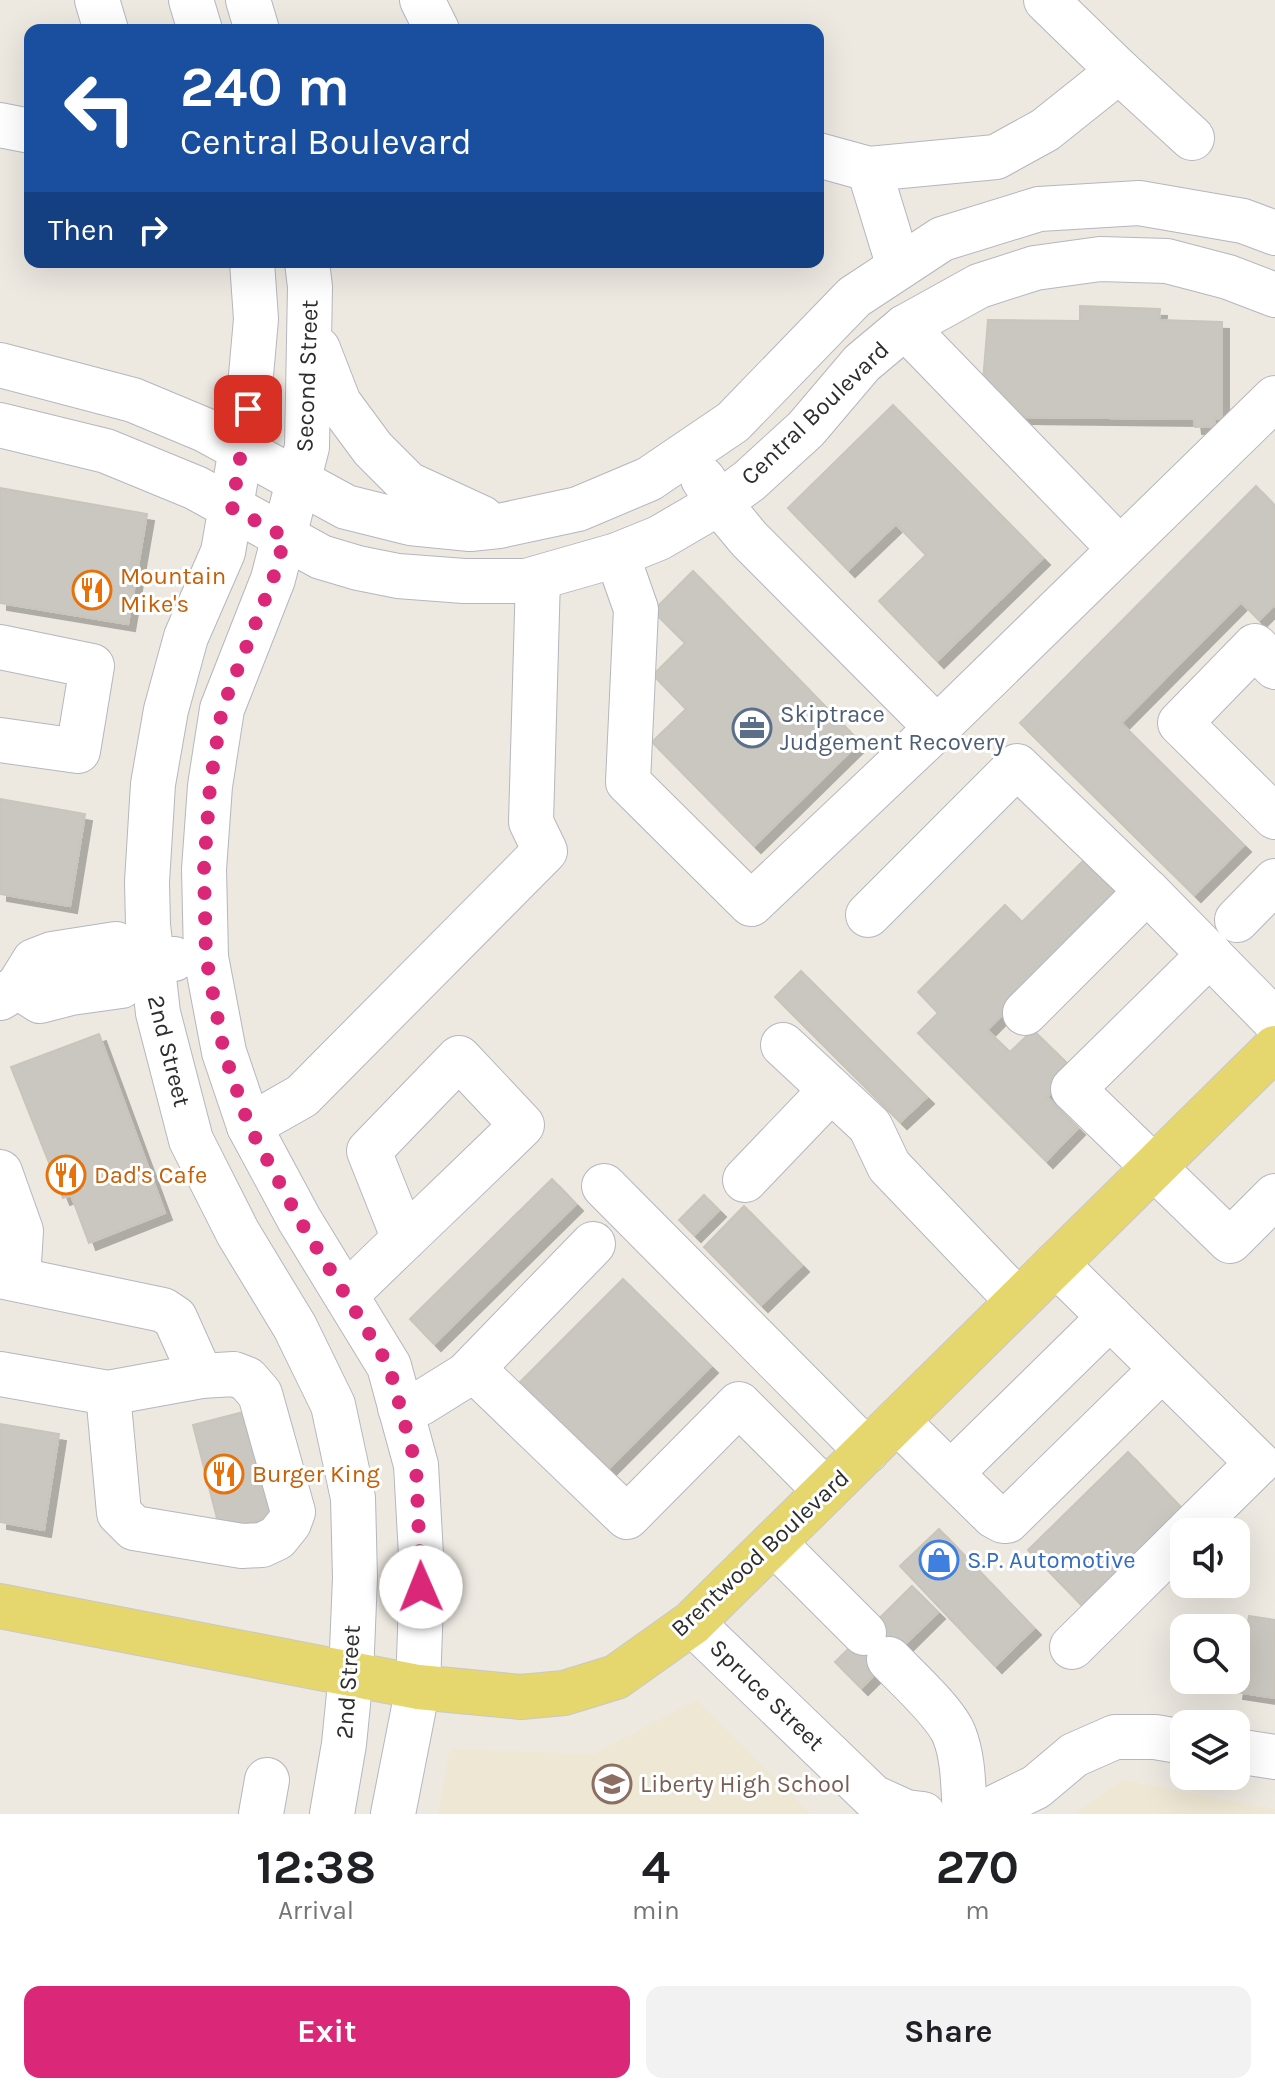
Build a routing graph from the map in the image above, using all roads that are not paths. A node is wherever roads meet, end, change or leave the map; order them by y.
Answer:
1 (97, 0) edge
2 (191, 0) edge
3 (248, 0) edge
4 (422, 0) edge
5 (1046, 0) edge
6 (104, 24) edge
7 (198, 24) edge
8 (255, 24) edge
9 (434, 24) edge
10 (1119, 71) junction
11 (0, 125) edge
12 (24, 130) edge
13 (1192, 138) dead end
14 (824, 157) edge
15 (869, 169) junction
16 (1275, 233) edge
17 (899, 267) junction
18 (252, 268) edge
19 (308, 268) edge
20 (1275, 295) edge
21 (309, 326) junction
22 (905, 327) junction
23 (0, 365) edge
24 (1275, 398) edge
25 (0, 425) edge
26 (241, 451) junction
27 (686, 454) junction
28 (299, 482) junction
29 (719, 503) junction
30 (232, 508) junction
31 (499, 526) junction
32 (285, 537) junction
33 (1120, 549) junction
34 (617, 555) junction
35 (538, 578) junction
36 (0, 647) edge
37 (1275, 667) edge
38 (937, 728) junction
39 (0, 740) edge
40 (1275, 817) edge
41 (1275, 881) edge
42 (1147, 891) junction
43 (868, 915) dead end
44 (1237, 920) dead end
45 (1210, 954) junction
46 (206, 957) junction
47 (150, 961) junction
48 (9, 993) edge
49 (1025, 1013) dead end
50 (1275, 1021) edge
51 (783, 1045) dead end
52 (1275, 1048) edge
53 (831, 1090) junction
54 (249, 1126) junction
55 (1154, 1168) junction
56 (0, 1172) edge
57 (745, 1180) dead end
58 (604, 1186) dead end
59 (1275, 1196) edge
60 (404, 1239) dead end
61 (593, 1244) dead end
62 (1056, 1264) junction
63 (9, 1277) edge
64 (346, 1295) junction
65 (1018, 1301) junction
66 (1110, 1317) junction
67 (473, 1369) junction
68 (1162, 1369) junction
69 (0, 1374) edge
70 (201, 1376) junction
71 (108, 1393) junction
72 (400, 1408) junction
73 (897, 1421) junction
74 (867, 1451) junction
75 (951, 1473) junction
76 (826, 1491) junction
77 (1202, 1518) edge
78 (774, 1543) junction
79 (1170, 1550) edge
80 (0, 1606) edge
81 (692, 1623) junction
82 (1072, 1647) dead end
83 (351, 1674) junction
84 (418, 1687) junction
85 (1170, 1740) edge
86 (1250, 1753) edge
87 (1275, 1757) edge
88 (1049, 1801) edge
89 (332, 1814) edge
90 (393, 1814) edge
91 (923, 1814) edge
92 (968, 1814) edge

1 - 6 street
2 - 7 street
3 - 8 street
4 - 9 street
5 - 10 street
10 - 13 street
10 - 15 street
11 - 12 street
14 - 15 street
15 - 17 street
16 - 17 street, Central Boulevard
17 - 27 street, Central Boulevard
18 - 26 street, 2nd Street
19 - 21 street, Second Street
20 - 22 street, Central Boulevard
21 - 28 street, Second Street
21 - 31 street
22 - 29 street, Central Boulevard
22 - 33 street
23 - 26 street, Central Boulevard
24 - 33 street
25 - 30 street, Central Boulevard
26 - 28 street, Central Boulevard
26 - 30 street, 2nd Street
27 - 29 street
27 - 31 street, Central Boulevard
28 - 31 street, Central Boulevard
28 - 32 street, Second Street
29 - 34 street, Central Boulevard
29 - 38 street
30 - 32 street, Central Boulevard
30 - 47 street, 2nd Street
32 - 35 street, Central Boulevard
32 - 46 street
33 - 38 street
34 - 35 street, Central Boulevard
34 - 38 street
35 - 54 street
36 - 39 street
37 - 40 street
41 - 44 street
42 - 43 street
42 - 45 street
42 - 49 street
45 - 50 street
45 - 55 street
46 - 47 street
46 - 54 street
47 - 48 street
47 - 83 street, 2nd Street
51 - 53 street
52 - 55 main road, Brentwood Boulevard
53 - 57 street
53 - 65 street
54 - 64 street
55 - 59 street
55 - 62 main road, Brentwood Boulevard
56 - 63 street
58 - 74 street
60 - 64 street
61 - 67 street
62 - 65 main road, Brentwood Boulevard
62 - 66 street
63 - 70 street
64 - 72 street
65 - 73 main road, Brentwood Boulevard
66 - 68 street
66 - 75 street
67 - 72 street
67 - 76 street
68 - 75 street
68 - 77 street
69 - 71 street
70 - 71 street
70 - 71 street
72 - 84 street
73 - 74 main road, Brentwood Boulevard
73 - 75 street
74 - 76 main road, Brentwood Boulevard
76 - 78 main road, Brentwood Boulevard
78 - 81 main road, Brentwood Boulevard
78 - 92 street
79 - 82 street
80 - 83 main road, Brentwood Boulevard
81 - 84 main road, Brentwood Boulevard
81 - 91 street, Spruce Street
83 - 84 main road, Brentwood Boulevard
83 - 89 street, 2nd Street
84 - 90 street
85 - 88 street
86 - 87 street
88 - 92 street

